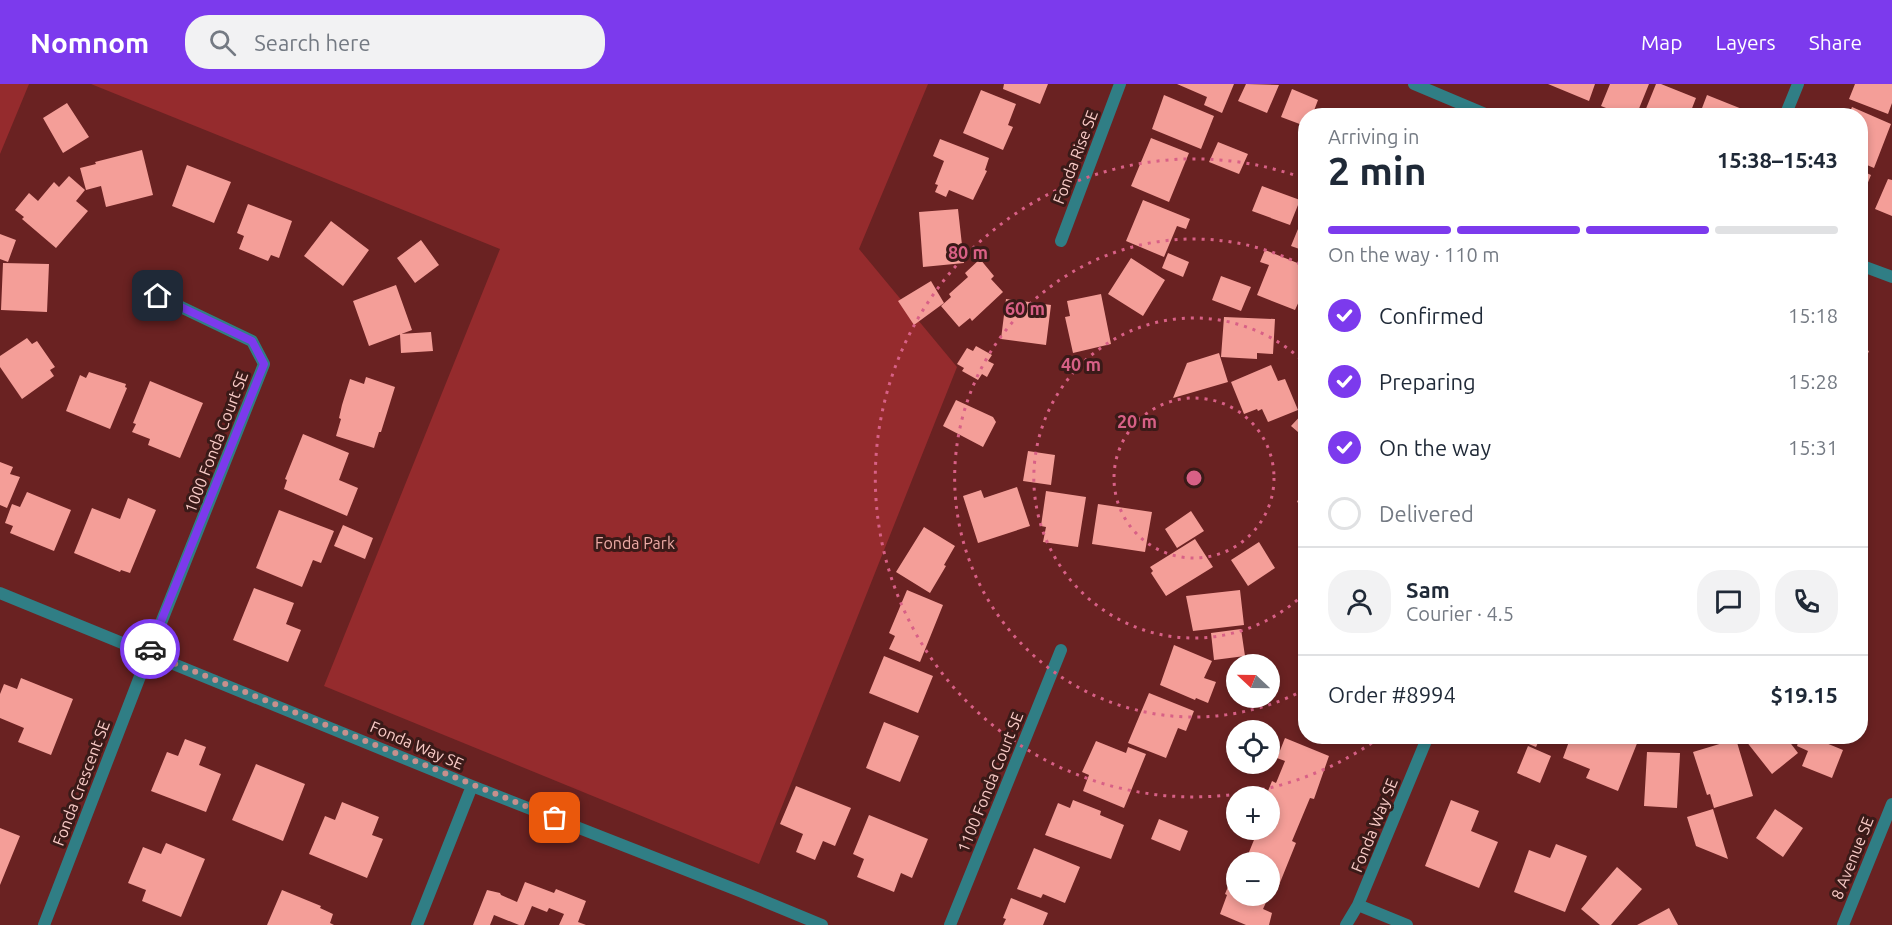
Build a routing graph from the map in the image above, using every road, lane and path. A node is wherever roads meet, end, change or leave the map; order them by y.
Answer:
1 (1120, 84) edge
2 (1414, 84) edge
3 (1798, 84) edge
4 (1457, 108) edge
5 (1788, 108) edge
6 (1060, 241) dead end
7 (1868, 268) edge
8 (1892, 276) edge
9 (158, 296) dead end
10 (0, 593) edge
11 (1061, 650) dead end
12 (149, 653) junction
13 (1425, 744) edge
14 (472, 786) junction
15 (1892, 804) edge
16 (1358, 905) junction
17 (44, 925) edge
18 (417, 925) edge
19 (822, 925) edge
20 (950, 925) edge
21 (1347, 925) edge
22 (1407, 925) edge
23 (1843, 925) edge

1 - 6 street, Fonda Rise SE
2 - 4 street
3 - 5 street
7 - 8 street
9 - 12 street, 1000 Fonda Court SE
10 - 12 street, Fonda Way SE
11 - 20 street, 1100 Fonda Court SE
12 - 14 street, Fonda Way SE
12 - 17 street, Fonda Crescent SE
13 - 16 street, Fonda Way SE
14 - 18 street
14 - 19 street, Fonda Way SE
15 - 23 street, 8 Avenue SE
16 - 21 street, Fonda Way SE
16 - 22 street

